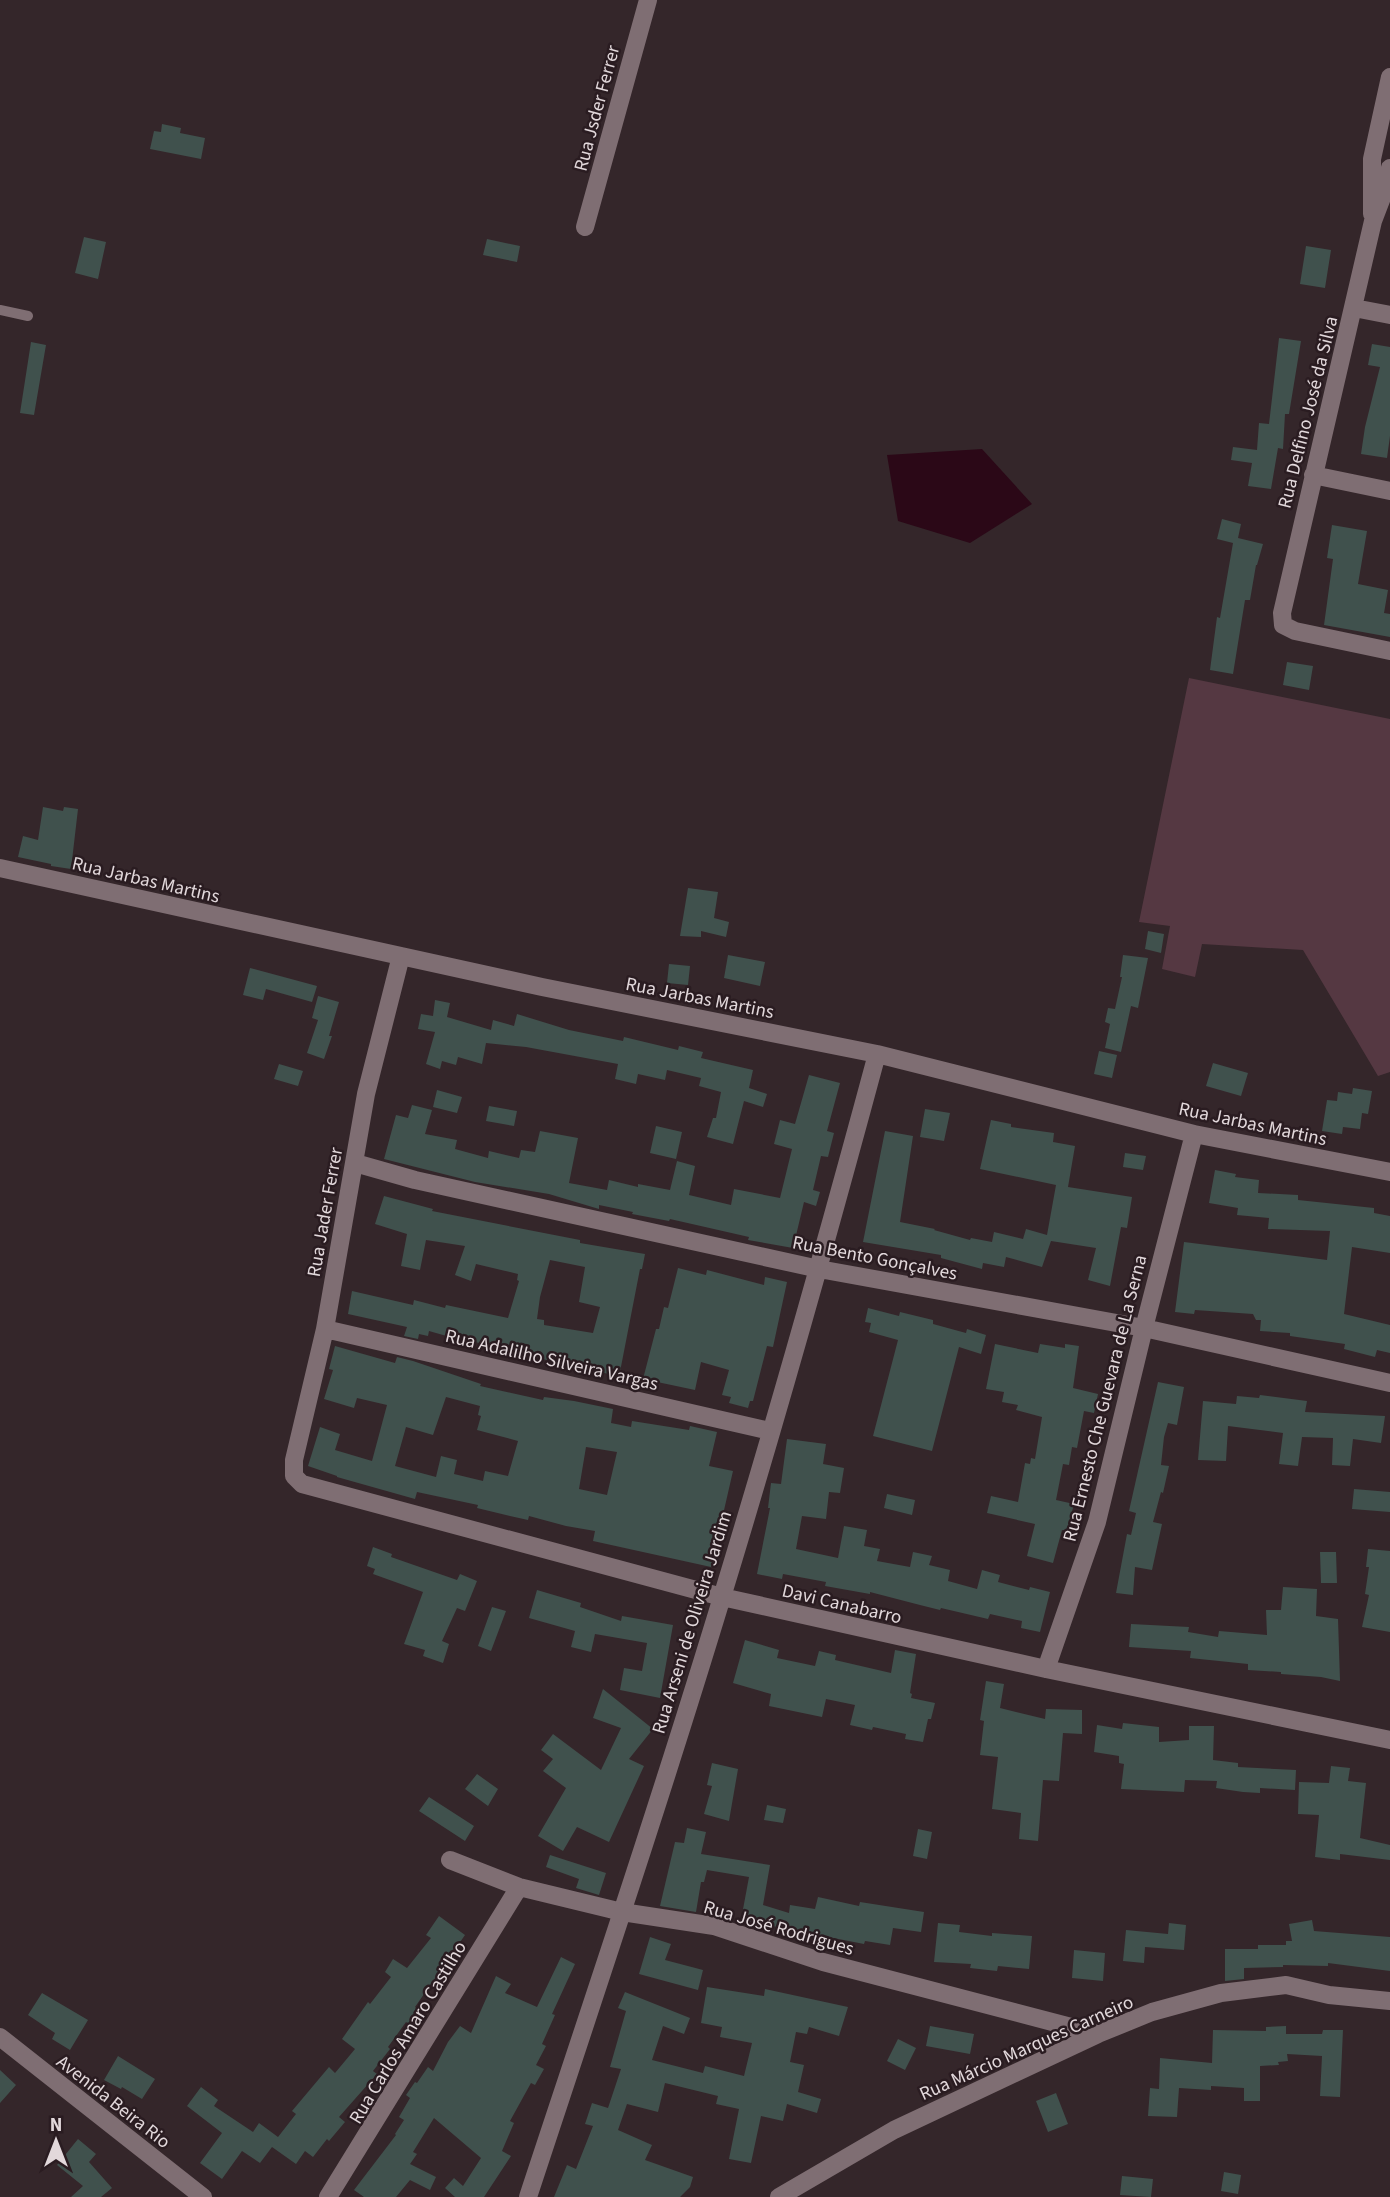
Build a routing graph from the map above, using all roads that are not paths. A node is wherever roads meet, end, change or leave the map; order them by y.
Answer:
1 (648, 0) edge
2 (1390, 77) edge
3 (1390, 168) edge
4 (1373, 220) junction
5 (585, 228) dead end
6 (1354, 308) junction
7 (0, 310) edge
8 (1390, 315) edge
9 (28, 316) dead end
10 (1313, 475) junction
11 (1390, 491) edge
12 (1390, 651) edge
13 (0, 868) edge
14 (401, 956) junction
15 (877, 1054) junction
16 (1194, 1134) junction
17 (355, 1163) junction
18 (1390, 1172) edge
19 (819, 1269) junction
20 (1144, 1328) junction
21 (325, 1329) junction
22 (1390, 1383) edge
23 (770, 1431) junction
24 (294, 1476) joint
25 (722, 1597) junction
26 (1046, 1670) junction
27 (1390, 1740) edge
28 (450, 1860) dead end
29 (519, 1887) junction
30 (622, 1912) junction
31 (1390, 2001) edge
32 (1098, 2034) junction
33 (0, 2037) edge
34 (203, 2197) edge
35 (328, 2197) edge
36 (528, 2197) edge
37 (779, 2197) edge

1 - 5 street, Rua Jsder Ferrer
2 - 4 street, Rua Delfino José da Silva
3 - 4 street, Rua Delfino José da Silva
4 - 6 street, Rua Delfino José da Silva
6 - 8 street
6 - 10 street, Rua Delfino José da Silva
7 - 9 lane
10 - 11 street
10 - 12 street, Rua Delfino José da Silva
13 - 14 street, Rua Jarbas Martins
14 - 15 street, Rua Jarbas Martins
14 - 17 street, Rua Jader Ferrer
15 - 16 street, Rua Jarbas Martins
15 - 19 street, Rua Arseni de Oliveira Jardim
16 - 18 street, Rua Jarbas Martins
16 - 20 street, Rua Ernesto Che Guevara de La Serna
17 - 19 street, Rua Bento Gonçalves
17 - 21 street, Rua Jader Ferrer
19 - 20 street, Rua Bento Gonçalves
19 - 23 street, Rua Arseni de Oliveira Jardim
20 - 22 street, Rua Bento Gonçalves
20 - 26 street, Rua Ernesto Che Guevara de La Serna
21 - 23 street, Rua Adalilho Silveira Vargas
21 - 24 street, Rua Jader Ferrer
23 - 25 street, Rua Arseni de Oliveira Jardim
24 - 25 street, Davi Canabarro
25 - 26 street, Davi Canabarro
25 - 30 street, Rua Arseni de Oliveira Jardim
26 - 27 street, Davi Canabarro
28 - 29 street, Rua José Rodrigues
29 - 30 street, Rua José Rodrigues
29 - 35 street, Rua Carlos Amaro Castilho
30 - 32 street, Rua José Rodrigues
30 - 36 street, Rua Arseni de Oliveira Jardim
31 - 32 street, Rua Márcio Marques Carneiro
32 - 37 street, Rua Márcio Marques Carneiro
33 - 34 street, Avenida Beira Rio

